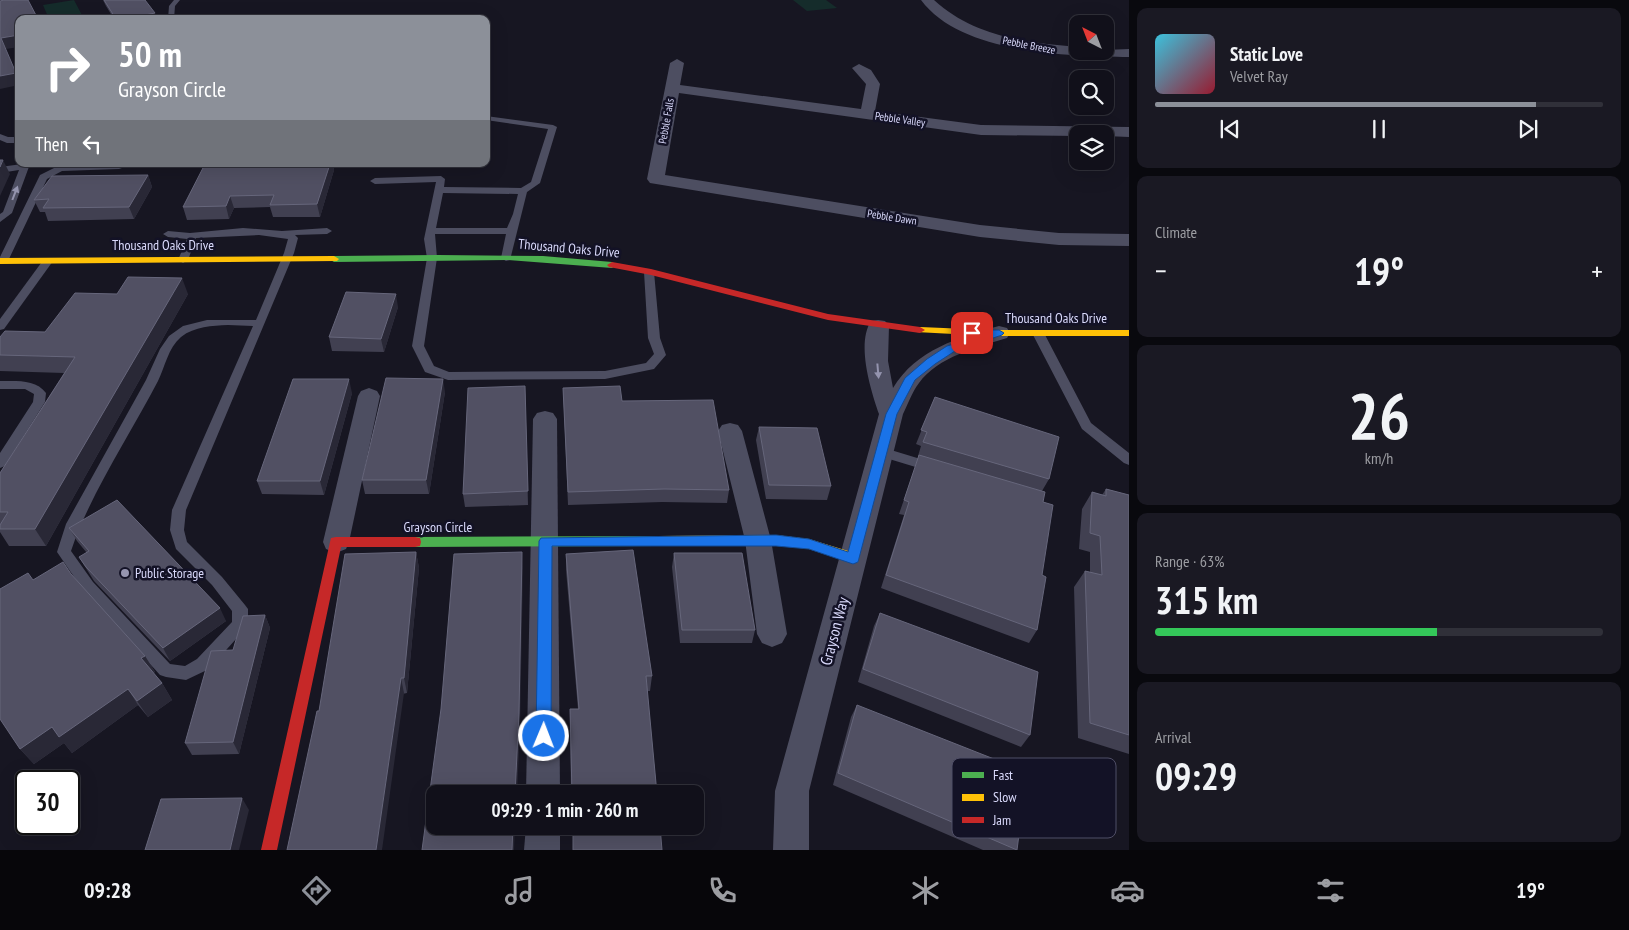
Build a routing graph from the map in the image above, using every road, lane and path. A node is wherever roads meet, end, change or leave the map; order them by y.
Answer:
1 (177, 0) edge
2 (926, 0) edge
3 (171, 15) edge
4 (1129, 53) edge
5 (677, 63) dead end
6 (859, 68) dead end
7 (672, 88) junction
8 (868, 115) junction
9 (490, 119) edge
10 (1129, 132) edge
11 (0, 137) edge
12 (15, 140) edge
13 (15, 167) edge
14 (24, 167) edge
15 (89, 167) edge
16 (0, 170) edge
17 (656, 178) joint
18 (375, 181) dead end
19 (439, 190) junction
20 (523, 191) junction
21 (0, 219) edge
22 (327, 231) dead end
23 (431, 231) junction
24 (511, 231) junction
25 (286, 233) junction
26 (168, 234) dead end
27 (190, 236) junction
28 (1129, 240) edge
29 (432, 258) junction
30 (506, 258) junction
31 (285, 259) junction
32 (183, 260) junction
33 (2, 261) edge
34 (48, 261) junction
35 (649, 272) junction
36 (260, 324) junction
37 (878, 326) junction
38 (0, 327) edge
39 (999, 333) junction
40 (1038, 333) junction
41 (1129, 333) edge
42 (0, 385) edge
43 (369, 396) dead end
44 (892, 414) junction
45 (545, 419) dead end
46 (730, 431) dead end
47 (882, 452) junction
48 (1129, 460) edge
49 (0, 463) edge
50 (946, 471) edge
51 (758, 540) junction
52 (546, 541) junction
53 (336, 542) junction
54 (853, 558) junction
55 (772, 634) dead end
56 (543, 785) edge
57 (543, 835) edge
58 (269, 850) edge
59 (542, 850) edge
60 (792, 850) edge

1 - 3 lane
2 - 4 street, Pebble Breeze
5 - 7 street, Pebble Falls
6 - 8 street
7 - 8 street, Pebble Valley
7 - 17 street, Pebble Falls
8 - 10 street, Pebble Valley
9 - 20 lane
11 - 12 lane
13 - 16 lane
21 -> 14 lane
15 - 33 lane
17 - 28 street, Pebble Dawn
18 - 19 lane
19 - 20 lane
19 - 23 lane
20 - 24 lane
22 - 25 lane
23 - 24 lane
23 - 29 lane
24 - 30 lane
25 - 27 lane
25 - 31 lane
26 - 27 lane
27 - 32 lane
29 - 30 main road, Thousand Oaks Drive
29 - 31 main road, Thousand Oaks Drive
29 - 35 lane
30 - 35 main road, Thousand Oaks Drive
31 - 32 main road, Thousand Oaks Drive
31 - 36 lane
32 - 34 main road, Thousand Oaks Drive
33 - 34 main road, Thousand Oaks Drive
34 - 38 lane
35 - 37 main road, Thousand Oaks Drive
36 - 36 lane
37 - 39 main road, Thousand Oaks Drive
37 -> 44 street
39 - 40 main road, Thousand Oaks Drive
39 - 44 street, Grayson Way
40 - 41 main road, Thousand Oaks Drive
40 - 48 lane
42 - 49 lane
43 - 53 street
44 - 47 street, Grayson Way
45 - 52 street
46 - 51 street
47 - 50 lane
47 - 54 street, Grayson Way
51 - 52 main road, Grayson Circle
51 - 54 main road, Grayson Circle
51 - 55 street
52 - 53 main road, Grayson Circle
52 - 56 street
53 - 58 main road
54 - 60 street, Grayson Way
57 - 59 street

